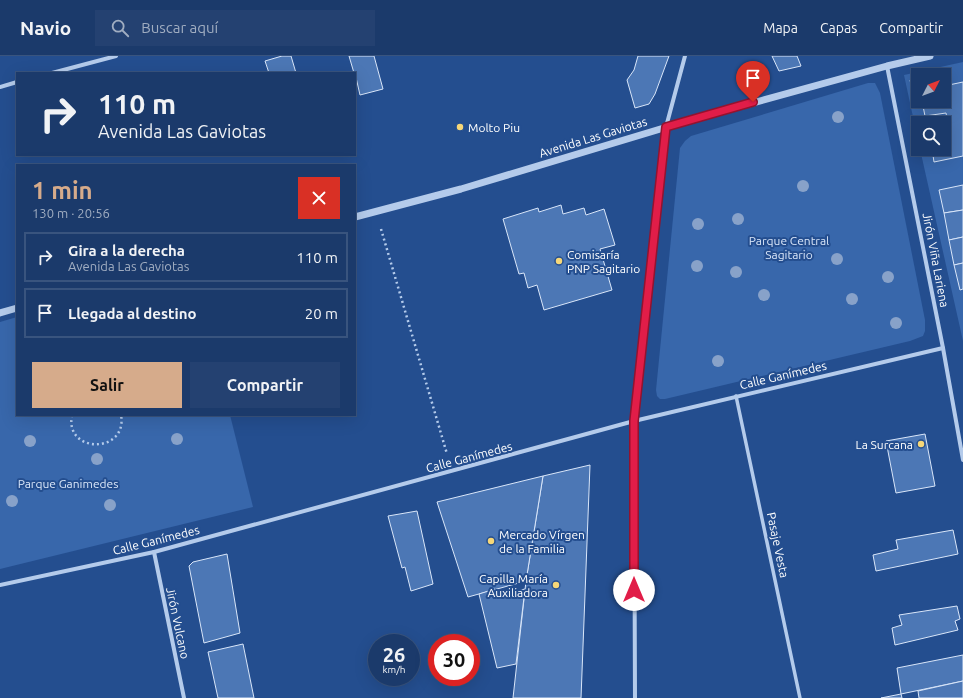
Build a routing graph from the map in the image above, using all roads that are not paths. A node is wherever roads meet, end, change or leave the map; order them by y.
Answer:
1 (116, 56) edge
2 (685, 56) edge
3 (930, 56) edge
4 (887, 66) junction
5 (56, 72) edge
6 (16, 82) edge
7 (0, 87) edge
8 (666, 127) junction
9 (356, 217) edge
10 (16, 308) edge
11 (0, 312) edge
12 (943, 348) junction
13 (736, 396) junction
14 (634, 421) junction
15 (963, 460) edge
16 (154, 552) junction
17 (0, 585) edge
18 (184, 698) edge
19 (635, 698) edge
20 (800, 698) edge

1 - 5 street
2 - 8 street
3 - 4 street, Avenida Las Gaviotas
4 - 8 street, Avenida Las Gaviotas
4 - 12 street, Jirón Viña Lariena
6 - 7 street
8 - 9 street, Avenida Las Gaviotas
8 - 14 street
10 - 11 street
12 - 13 street, Calle Ganímedes
12 - 15 street, Jirón Viña Lariena
13 - 14 street, Calle Ganímedes
13 - 20 street, Pasaje Vesta
14 - 16 street, Calle Ganímedes
14 - 19 street
16 - 17 street, Calle Ganímedes
16 - 18 street, Jirón Vulcano

